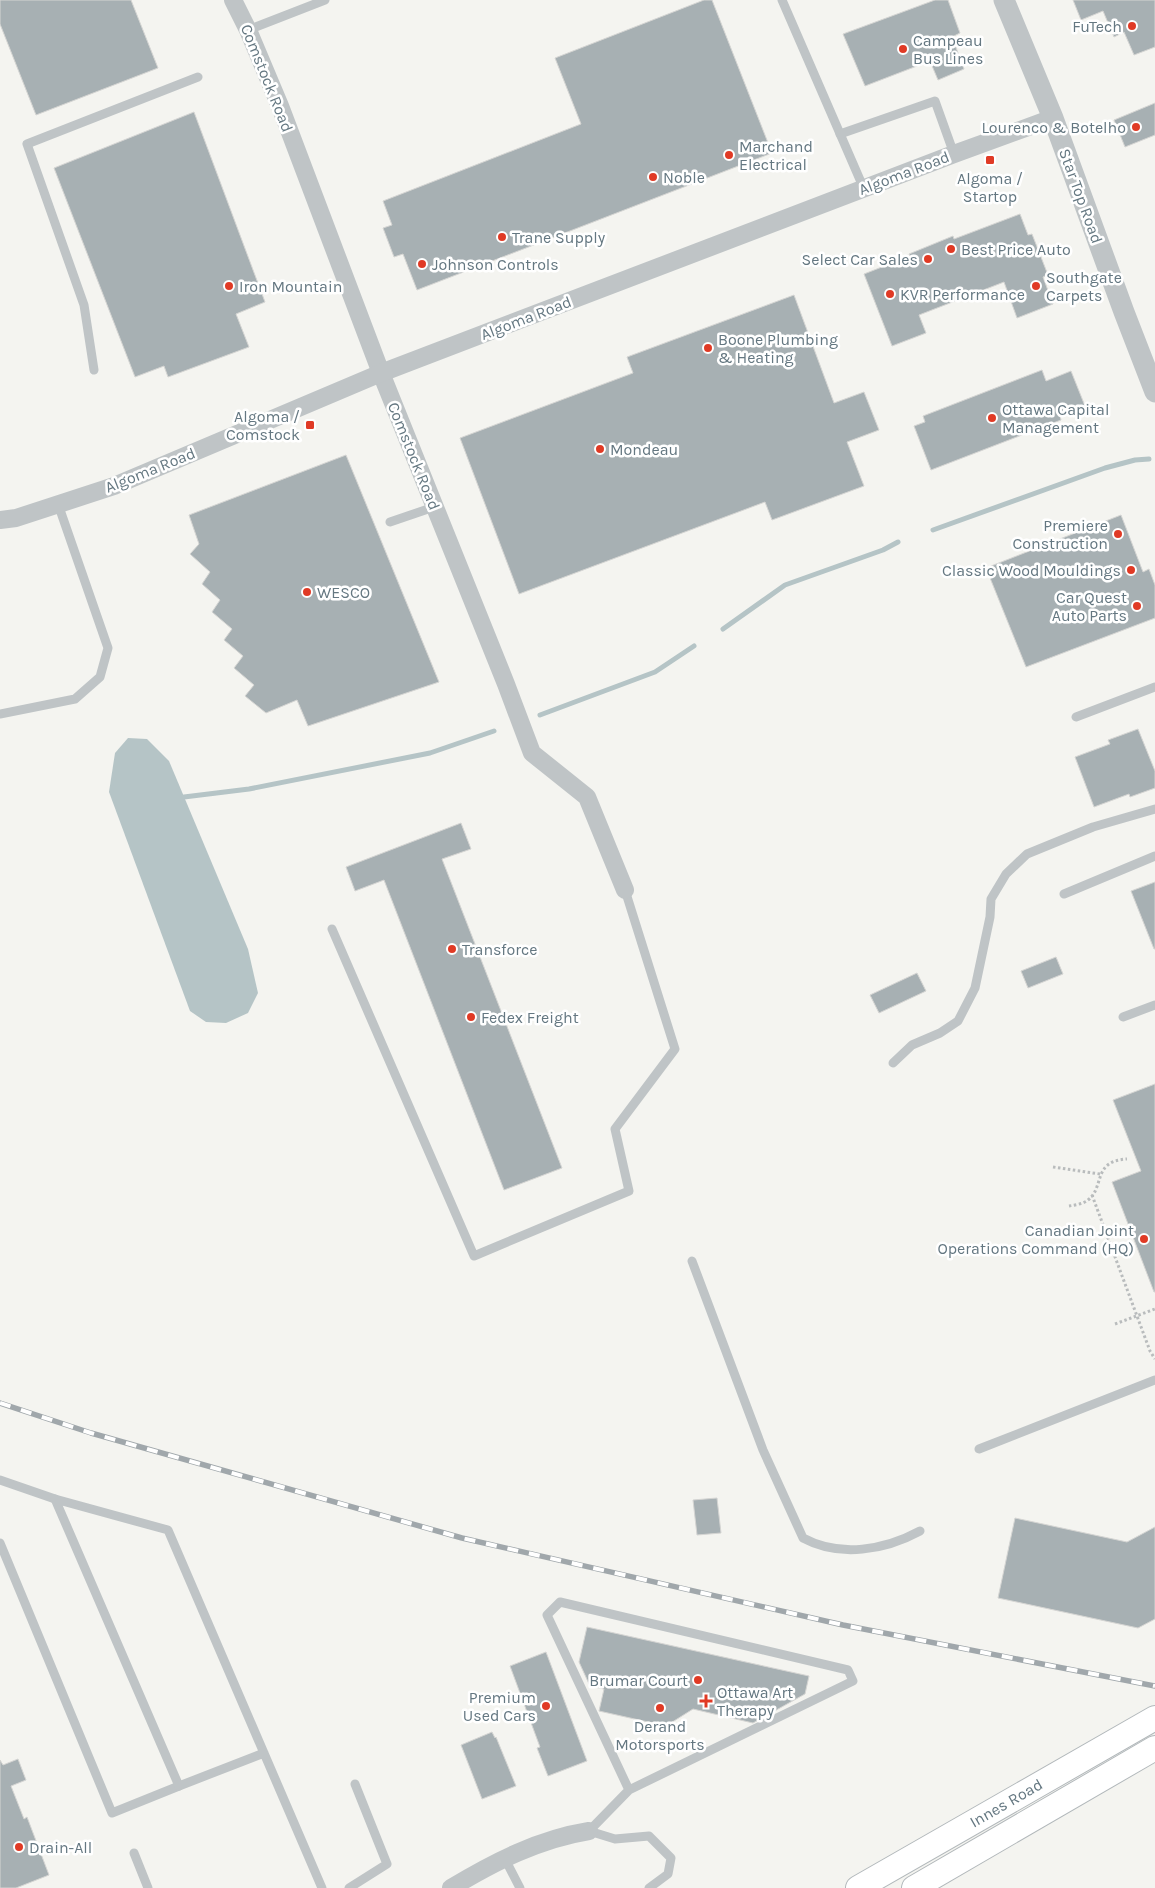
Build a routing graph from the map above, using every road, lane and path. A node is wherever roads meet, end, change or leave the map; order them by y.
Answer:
1 (233, 0) edge
2 (325, 0) edge
3 (782, 0) edge
4 (1004, 0) edge
5 (248, 30) junction
6 (198, 77) dead end
7 (1053, 118) junction
8 (840, 134) junction
9 (954, 154) junction
10 (864, 189) junction
11 (94, 370) dead end
12 (381, 374) junction
13 (1155, 392) edge
14 (58, 504) junction
15 (434, 506) junction
16 (0, 520) edge
17 (390, 522) dead end
18 (1155, 687) edge
19 (0, 714) edge
20 (1076, 717) dead end
21 (1155, 809) edge
22 (1155, 856) edge
23 (625, 890) joint
24 (1064, 894) dead end
25 (332, 929) dead end
26 (1155, 1005) edge
27 (1123, 1016) dead end
28 (893, 1063) dead end
29 (1127, 1159) dead end
30 (1053, 1167) dead end
31 (1100, 1174) junction
32 (1092, 1195) junction
33 (1069, 1206) dead end
34 (692, 1261) dead end
35 (1155, 1309) edge
36 (1137, 1316) junction
37 (1115, 1324) dead end
38 (1155, 1358) edge
39 (1155, 1380) edge
40 (979, 1448) dead end
41 (0, 1480) edge
42 (56, 1499) junction
43 (920, 1531) dead end
44 (0, 1543) edge
45 (1155, 1718) edge
46 (1155, 1748) edge
47 (264, 1753) junction
48 (355, 1784) dead end
49 (179, 1786) junction
50 (629, 1790) junction
51 (589, 1831) junction
52 (134, 1853) dead end
53 (505, 1859) junction
54 (148, 1888) edge
55 (322, 1888) edge
56 (349, 1888) edge
57 (451, 1888) edge
58 (520, 1888) edge
59 (649, 1888) edge
60 (858, 1888) edge
61 (914, 1888) edge

1 - 5 street, Comstock Road
2 - 5 lane
3 - 8 lane
4 - 7 street, Star Top Road
5 - 12 street, Comstock Road
6 - 11 lane
7 - 9 street, Algoma Road
7 - 13 street, Star Top Road
8 - 9 lane
8 - 10 lane
9 - 10 street, Algoma Road
10 - 12 street, Algoma Road
12 - 14 street, Algoma Road
12 - 15 street, Comstock Road
14 - 16 street, Algoma Road
14 - 19 lane
15 - 17 lane
15 - 23 street, Comstock Road
18 - 20 lane
21 - 28 lane
22 - 24 lane
23 - 25 lane
26 - 27 lane
29 - 31 path
30 - 31 path
31 - 32 path
32 - 33 path
32 - 36 path
34 - 43 lane
35 - 36 path
36 - 37 path
36 - 38 path
39 - 40 lane
41 - 42 lane
42 - 47 lane
42 - 49 lane
44 - 49 lane
45 - 60 main road, Innes Road
46 - 61 main road, Innes Road
47 - 49 lane
47 - 55 lane
48 - 56 lane
50 - 50 lane
50 - 51 lane
51 - 53 street
51 - 59 lane
52 - 54 lane
53 - 57 street
53 - 58 lane

